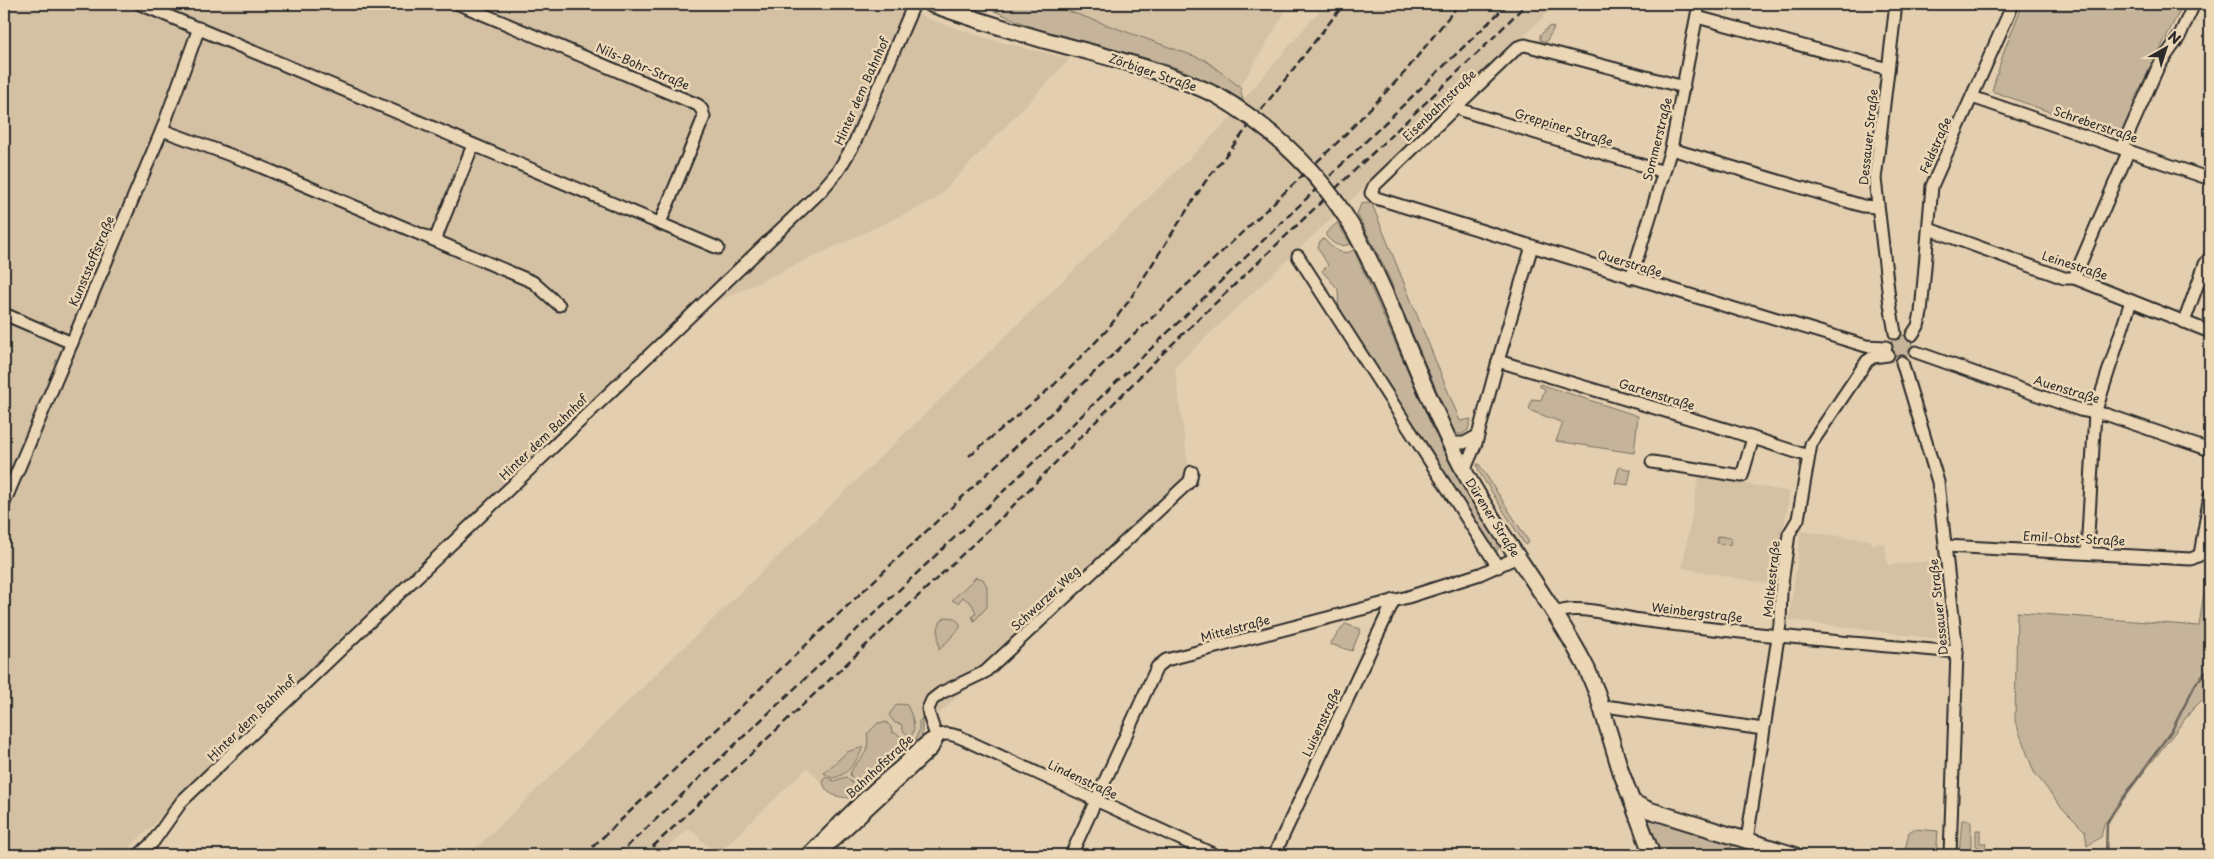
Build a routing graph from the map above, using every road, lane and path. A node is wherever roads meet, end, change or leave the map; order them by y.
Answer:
1 (140, 4) edge
2 (459, 4) edge
3 (914, 4) edge
4 (931, 4) edge
5 (1699, 4) edge
6 (1896, 4) edge
7 (2013, 4) edge
8 (2194, 4) edge
9 (1697, 17) junction
10 (199, 28) junction
11 (1888, 69) junction
12 (1684, 87) junction
13 (1972, 96) junction
14 (1457, 106) junction
15 (162, 130) junction
16 (473, 145) junction
17 (1671, 149) junction
18 (2126, 149) junction
19 (1664, 172) junction
20 (2210, 179) edge
21 (1371, 193) joint
22 (1877, 207) junction
23 (660, 223) junction
24 (1929, 228) junction
25 (1354, 230) joint
26 (435, 240) junction
27 (1532, 246) junction
28 (718, 248) dead end
29 (1298, 256) dead end
30 (2210, 257) edge
31 (1632, 278) junction
32 (2074, 278) junction
33 (2131, 300) junction
34 (560, 305) dead end
35 (4, 314) edge
36 (2184, 322) junction
37 (2210, 332) edge
38 (1895, 333) junction
39 (1912, 335) junction
40 (72, 343) junction
41 (1887, 351) junction
42 (1916, 352) junction
43 (1498, 361) junction
44 (1902, 362) junction
45 (2095, 413) junction
46 (1476, 436) junction
47 (1753, 438) junction
48 (1450, 443) junction
49 (2210, 450) edge
50 (1808, 456) junction
51 (1652, 462) dead end
52 (1464, 471) junction
53 (1192, 472) dead end
54 (2210, 495) edge
55 (4, 503) edge
56 (1946, 546) junction
57 (2087, 552) junction
58 (1518, 557) junction
59 (1498, 568) junction
60 (1394, 600) junction
61 (1555, 614) junction
62 (1778, 636) junction
63 (1957, 652) junction
64 (1603, 709) junction
65 (1763, 729) junction
66 (938, 737) junction
67 (1097, 800) junction
68 (1632, 802) junction
69 (1747, 840) junction
70 (139, 855) edge
71 (807, 855) edge
72 (818, 855) edge
73 (1071, 855) edge
74 (1215, 855) edge
75 (1274, 855) edge
76 (1652, 855) edge
77 (1760, 855) edge
78 (1793, 855) edge
79 (1950, 855) edge

1 - 10 street
2 - 23 street, Nils-Bohr-Straße
3 - 70 street, Hinter dem Bahnhof
4 - 25 main road, Zörbiger Straße, bridge
5 - 9 street, Sommerstraße
6 - 11 street, Dessauer Straße
7 - 13 street, Feldstraße
8 - 18 street
9 - 11 street
9 - 12 street, Sommerstraße
10 - 15 street, Kunststoffstraße
10 - 16 street
11 - 22 street, Dessauer Straße
12 - 14 street, Eisenbahnstraße
12 - 17 street, Sommerstraße
13 - 18 street, Schreberstraße
13 - 24 street, Feldstraße
14 - 19 street, Greppiner Straße
14 - 21 street, Eisenbahnstraße
15 - 26 street
15 - 40 street, Kunststoffstraße
16 - 23 street
16 - 26 street
17 - 19 street, Sommerstraße
17 - 22 street
18 - 20 street, Schreberstraße
18 - 32 street
19 - 31 street, Sommerstraße
21 - 27 street, Querstraße
22 - 38 street, Dessauer Straße
23 - 28 street
24 - 32 street, Leinestraße
24 - 39 street, Feldstraße
25 - 48 main road, Dürener Straße
26 - 34 street
27 - 31 street, Querstraße
27 - 43 street
29 - 59 street, Dürener Straße
30 - 36 street
31 - 41 street, Querstraße
32 - 33 street, Leinestraße
33 - 36 street, Leinestraße
33 - 45 street
35 - 40 street
36 - 37 street, Leinestraße
38 - 39 street
38 - 41 street
39 - 42 street
40 - 55 street, Kunststoffstraße
41 - 44 street
41 - 50 street, Moltkestraße
42 - 44 street
42 - 45 street, Auenstraße
43 - 46 street
43 - 47 street, Gartenstraße
44 - 56 street, Dessauer Straße
45 - 49 street, Auenstraße
45 - 57 street
46 - 48 street
46 - 52 street
47 - 50 street, Gartenstraße
47 - 51 street
48 - 52 main road, Dürener Straße
50 - 62 street, Moltkestraße
52 - 58 main road, Dürener Straße
53 - 66 street, Schwarzer Weg
54 - 57 street, Emil-Obst-Straße
56 - 57 street, Emil-Obst-Straße
56 - 63 street, Dessauer Straße
58 - 59 street, Mittelstraße
58 - 61 main road, Dürener Straße
59 - 60 street, Mittelstraße
60 - 67 street, Mittelstraße
60 - 75 street, Luisenstraße
61 - 62 street, Weinbergstraße
61 - 64 main road, Dürener Straße
62 - 63 street, Weinbergstraße
62 - 65 street, Moltkestraße
63 - 79 street, Dessauer Straße
64 - 65 street
64 - 68 main road, Dürener Straße
65 - 69 street, Moltkestraße
66 - 67 street, Lindenstraße
66 - 71 street, Bahnhofstraße
66 - 72 street, Bahnhofstraße
67 - 73 street, Mittelstraße
67 - 74 street, Lindenstraße
68 - 69 main road
68 - 76 main road, Dürener Straße
69 - 78 main road
77 - 78 main road

